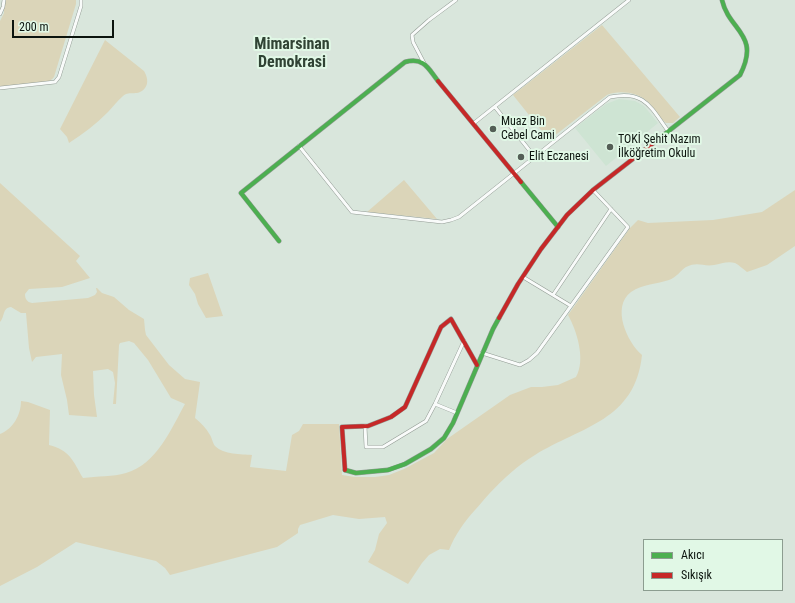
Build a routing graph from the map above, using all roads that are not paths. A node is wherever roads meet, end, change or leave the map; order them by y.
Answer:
1 (4, 0) edge
2 (81, 0) edge
3 (456, 0) edge
4 (629, 0) edge
5 (722, 0) edge
6 (0, 14) edge
7 (424, 63) junction
8 (0, 88) edge
9 (494, 107) junction
10 (474, 123) junction
11 (668, 131) junction
12 (299, 146) junction
13 (534, 156) junction
14 (514, 172) junction
15 (593, 190) junction
16 (611, 208) junction
17 (558, 227) junction
18 (279, 241) dead end
19 (523, 277) junction
20 (553, 295) junction
21 (571, 306) junction
22 (464, 341) junction
23 (482, 353) junction
24 (477, 365) junction
25 (435, 404) junction
26 (457, 413) junction
27 (365, 426) junction

1 - 6 street
2 - 8 street
3 - 7 street
4 - 9 street
5 - 11 street
7 - 10 street
7 - 12 street
9 - 10 street
9 - 13 street
10 - 14 street
11 - 13 street
11 - 15 street
12 - 14 street
12 - 18 street
13 - 14 street
14 - 17 street
15 - 16 street
15 - 17 street
16 - 20 street
16 - 21 street
17 - 19 street
19 - 20 street
19 - 23 street
20 - 21 street
21 - 23 street
22 - 24 street
22 - 25 street
22 - 27 street
23 - 24 street
24 - 26 street
25 - 26 street
25 - 27 street
26 - 27 street

